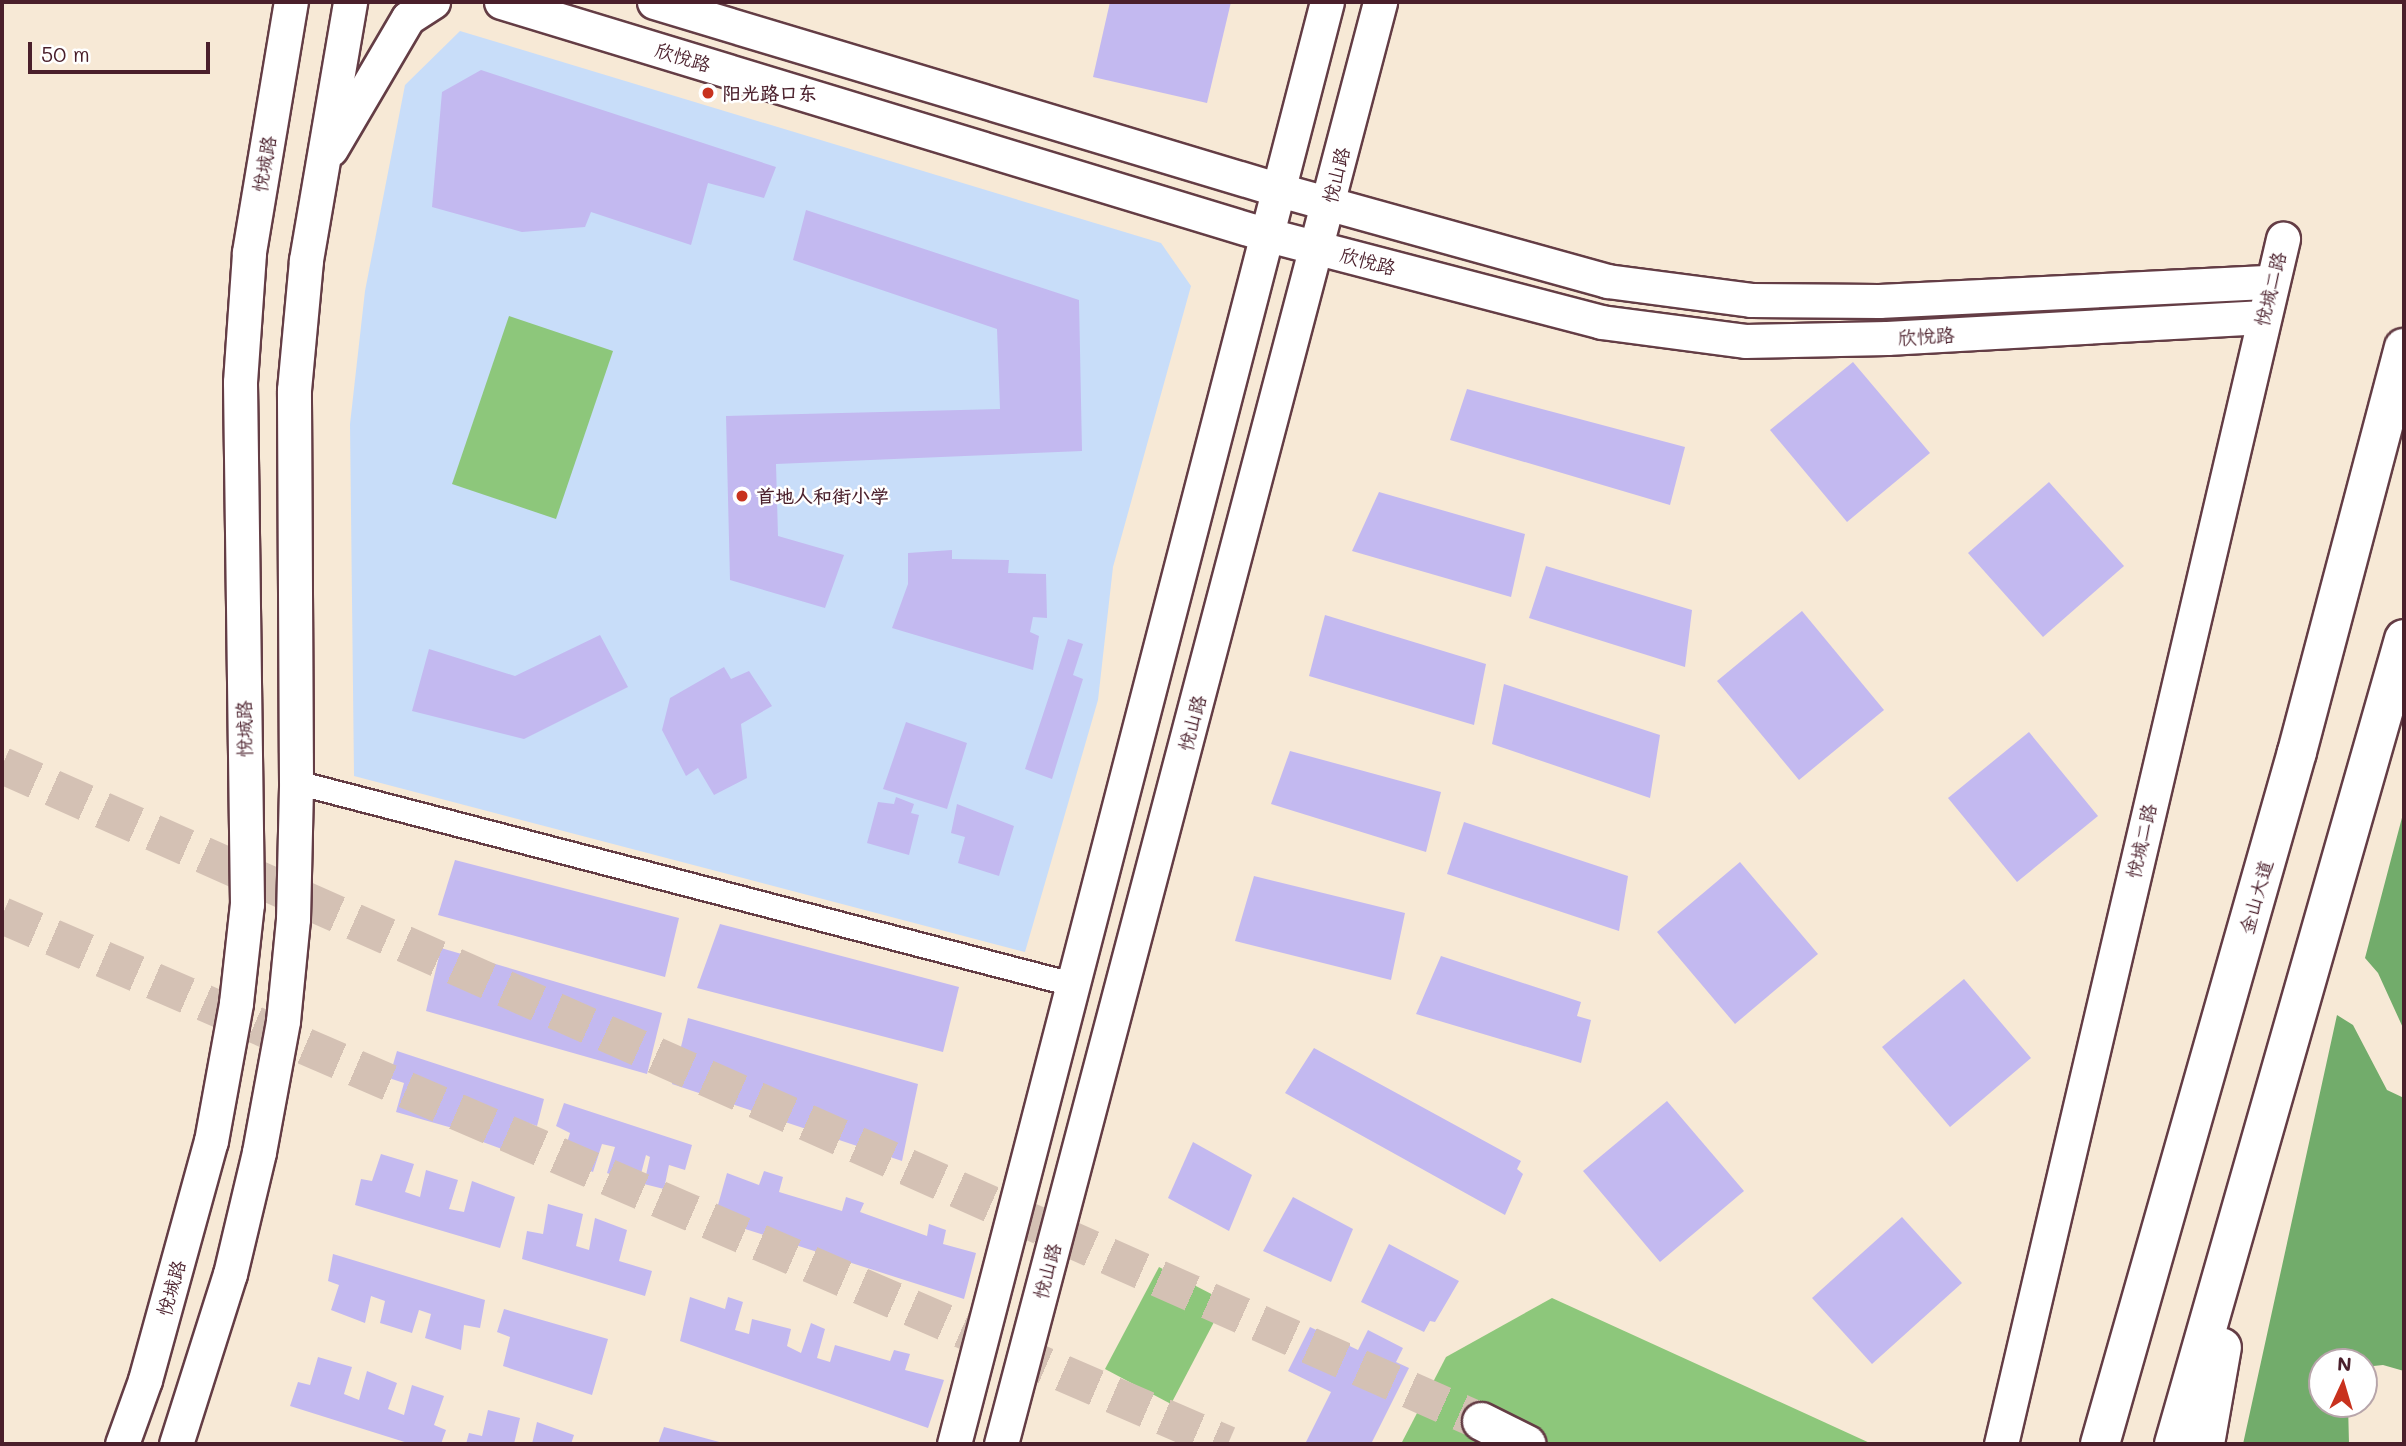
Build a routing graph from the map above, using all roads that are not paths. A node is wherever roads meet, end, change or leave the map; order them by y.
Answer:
1 (292, 2) edge
2 (350, 2) edge
3 (433, 2) edge
4 (501, 2) edge
5 (654, 2) edge
6 (1326, 2) edge
7 (1380, 2) edge
8 (321, 166) junction
9 (1276, 189) junction
10 (1328, 204) junction
11 (1264, 234) junction
12 (2283, 239) dead end
13 (1317, 248) junction
14 (2271, 282) junction
15 (2263, 317) junction
16 (2404, 348) edge
17 (2404, 639) edge
18 (296, 782) junction
19 (1072, 984) junction
20 (2227, 1251) junction
21 (1481, 1421) tunnel mouth
22 (122, 1444) edge
23 (176, 1444) edge
24 (954, 1444) edge
25 (1001, 1444) edge
26 (1527, 1444) edge
27 (2001, 1444) edge
28 (2100, 1444) edge
29 (2174, 1444) edge
30 (2204, 1444) edge

1 - 22 main road, 悦城路
2 - 8 main road
3 - 8 main road
4 - 11 main road, 欣悦路
5 - 9 main road, 欣悦路
6 - 9 main road
7 - 10 main road, 悦山路
8 - 18 main road
9 - 10 main road, 欣悦路
9 - 11 main road
10 - 13 main road, 悦山路
10 - 14 main road, 欣悦路
11 - 13 main road, 欣悦路
11 - 19 main road
12 - 14 main road, 悦城二路
13 - 15 main road, 欣悦路
13 - 25 main road, 悦山路
14 - 15 main road, 悦城二路
15 - 27 main road, 悦城二路
16 - 28 highway, 金山大道
17 - 20 highway
18 - 19 street
18 - 23 main road
19 - 24 main road
20 - 29 highway
20 - 30 highway
21 - 26 main road

